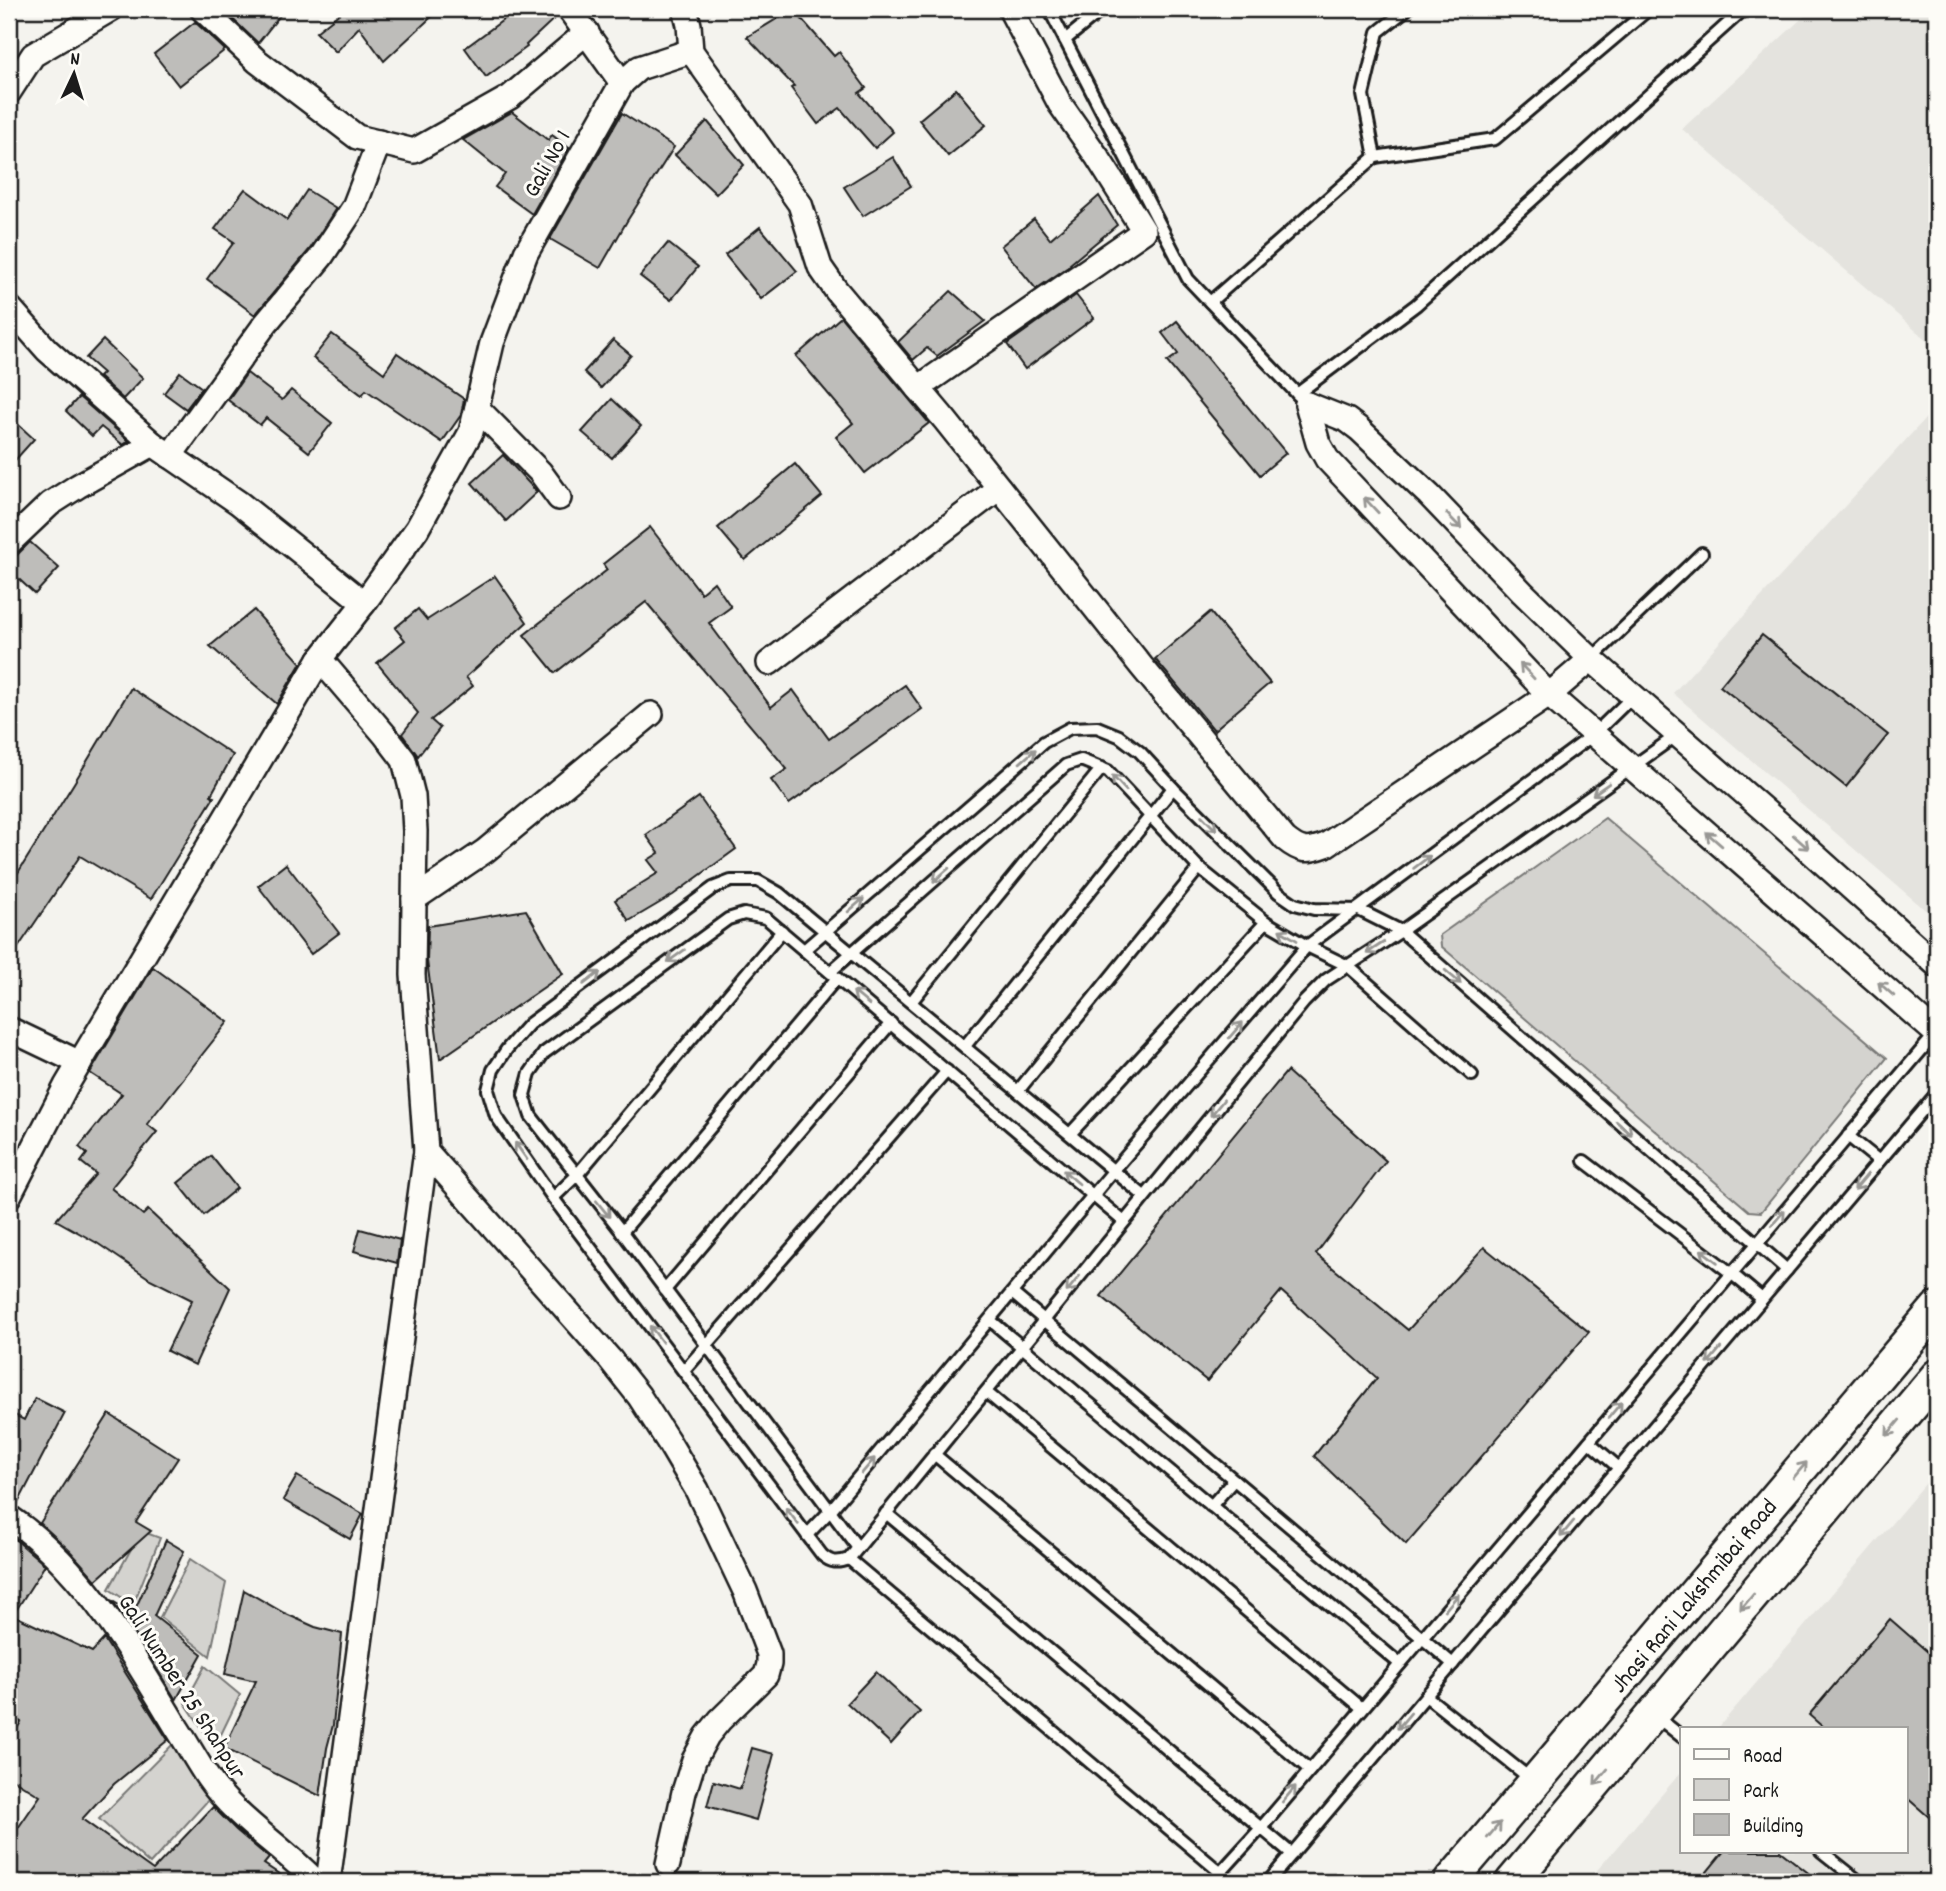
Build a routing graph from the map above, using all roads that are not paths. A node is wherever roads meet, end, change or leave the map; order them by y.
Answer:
1 (111, 9) edge
2 (202, 9) edge
3 (569, 9) edge
4 (685, 9) edge
5 (1010, 9) edge
6 (1049, 9) edge
7 (1103, 9) edge
8 (1406, 9) edge
9 (1649, 9) edge
10 (1744, 9) edge
11 (587, 32) junction
12 (1065, 40) junction
13 (691, 51) junction
14 (622, 83) junction
15 (9, 92) edge
16 (379, 142) junction
17 (1375, 157) junction
18 (1210, 302) junction
19 (9, 307) edge
20 (918, 388) junction
21 (1302, 399) junction
22 (477, 408) junction
23 (161, 450) junction
24 (999, 488) junction
25 (559, 498) dead end
26 (9, 543) edge
27 (1702, 552) dead end
28 (364, 603) junction
29 (320, 659) junction
30 (1591, 659) junction
31 (769, 663) dead end
32 (1549, 695) junction
33 (1633, 696) junction
34 (651, 714) dead end
35 (1593, 734) junction
36 (1677, 735) junction
37 (1632, 767) junction
38 (1102, 768) junction
39 (1173, 788) junction
40 (1150, 816) junction
41 (1199, 869) junction
42 (414, 899) junction
43 (1359, 909) junction
44 (1266, 922) junction
45 (782, 931) junction
46 (826, 931) junction
47 (1401, 931) junction
48 (1307, 946) junction
49 (804, 950) junction
50 (852, 953) junction
51 (1937, 965) edge
52 (1348, 966) junction
53 (834, 975) junction
54 (911, 1002) junction
55 (891, 1023) junction
56 (9, 1029) edge
57 (1936, 1033) edge
58 (965, 1046) junction
59 (80, 1063) junction
60 (947, 1071) junction
61 (1472, 1074) dead end
62 (1018, 1091) junction
63 (1937, 1093) edge
64 (1070, 1134) junction
65 (1848, 1136) junction
66 (426, 1151) junction
67 (1584, 1161) dead end
68 (1879, 1161) junction
69 (1115, 1170) junction
70 (576, 1176) junction
71 (9, 1196) edge
72 (1093, 1196) junction
73 (1144, 1196) junction
74 (553, 1198) junction
75 (1123, 1221) junction
76 (622, 1232) junction
77 (1756, 1244) junction
78 (1787, 1269) junction
79 (1731, 1273) junction
80 (665, 1290) junction
81 (1012, 1293) junction
82 (1762, 1299) junction
83 (1937, 1308) edge
84 (990, 1320) junction
85 (1044, 1320) junction
86 (707, 1345) junction
87 (1022, 1347) junction
88 (684, 1371) junction
89 (1937, 1376) edge
90 (986, 1392) junction
91 (1589, 1442) junction
92 (934, 1454) junction
93 (1619, 1468) junction
94 (1234, 1480) junction
95 (1212, 1506) junction
96 (830, 1511) junction
97 (886, 1513) junction
98 (9, 1517) edge
99 (807, 1535) junction
100 (858, 1548) junction
101 (849, 1559) junction
102 (1422, 1638) junction
103 (1400, 1664) junction
104 (1453, 1664) junction
105 (1426, 1696) junction
106 (1363, 1708) junction
107 (1654, 1714) junction
108 (1680, 1735) edge
109 (1310, 1770) junction
110 (1535, 1782) junction
111 (1261, 1828) junction
112 (1824, 1853) edge
113 (1292, 1854) junction
114 (668, 1864) dead end
115 (1220, 1872) junction
116 (1519, 1880) edge
117 (316, 1882) edge
118 (328, 1882) edge
119 (1212, 1882) edge
120 (1268, 1882) edge
121 (1450, 1882) edge
122 (1860, 1882) edge

1 - 15 street
2 - 16 street
3 - 11 street
4 - 13 street
5 - 20 street
6 - 12 lane
7 - 12 lane
8 - 17 lane
9 - 17 lane
10 - 21 lane
11 - 14 street
11 - 16 street
12 - 18 lane
13 - 14 street, Gali No 1
13 - 20 street
14 - 22 street, Gali No 1
16 - 23 street
17 - 18 lane
18 - 21 lane
19 - 23 street
20 - 24 street
21 -> 30 street
32 -> 21 street
22 - 25 street
22 - 28 street, Gali No 1
23 - 26 street
23 - 28 street
24 - 31 street
24 - 32 street
27 - 30 lane
28 - 29 street, Gali No 1
29 - 42 street
29 - 59 street, Gali No 1
30 - 32 street
30 - 33 street
32 - 35 street
33 - 35 lane
33 - 36 street
34 - 42 street
35 - 37 street
43 -> 35 lane
36 - 37 lane
36 -> 51 street
37 -> 47 lane
57 -> 37 street
40 -> 38 lane
38 -> 50 lane
38 - 54 lane
39 - 40 lane
39 -> 43 lane
46 -> 39 lane
40 - 41 lane
40 - 58 lane
41 - 44 lane
41 - 62 lane
42 - 66 street
43 - 47 lane
43 - 48 lane
48 -> 44 lane
44 - 64 lane
45 - 49 lane
45 - 70 lane
45 -> 70 lane
46 - 49 lane
46 - 50 lane
74 -> 46 lane
47 -> 52 lane
47 -> 77 lane
48 - 52 lane
69 -> 48 lane
49 - 53 lane
50 - 53 lane
50 - 54 lane
52 - 61 lane
52 -> 73 lane
55 -> 53 lane
53 - 76 lane
54 - 58 lane
55 - 60 lane
55 - 80 lane
56 - 59 street
57 - 65 lane
58 - 62 lane
59 - 71 street, Gali No 1
72 -> 60 lane
60 - 86 lane
62 - 64 lane
63 - 68 lane
64 - 69 lane
65 - 68 lane
77 -> 65 lane
66 - 114 street
66 - 118 street
79 -> 67 lane
68 -> 78 lane
69 - 72 lane
69 - 73 lane
70 - 74 lane
70 -> 76 lane
72 - 75 lane
72 - 81 lane
73 - 75 lane
88 -> 74 lane
75 -> 85 lane
76 - 80 lane
77 - 78 lane
77 - 79 lane
78 - 82 lane
79 - 82 lane
91 -> 79 lane
80 - 86 lane
81 - 84 lane
81 - 85 lane
82 -> 93 lane
110 -> 83 main road, Jhasi Rani Lakshmibai Road
84 - 87 lane
96 -> 84 lane
85 - 87 lane
85 - 94 lane
86 - 88 lane
86 - 96 lane
87 - 90 lane
87 - 95 lane
99 -> 88 lane
89 -> 107 main road, Jhasi Rani Lakshmibai Road
90 - 92 lane
90 - 106 lane
91 - 93 lane
102 -> 91 lane
92 - 97 lane
92 - 109 lane
93 -> 104 lane
94 - 95 lane
94 - 102 lane
95 - 103 lane
96 - 99 lane
96 - 100 lane
97 - 100 lane
97 - 111 lane
98 - 117 street, Gali Number 25 Shahpur
99 - 101 lane
100 - 101 lane
101 - 115 lane
102 - 103 lane
102 - 104 lane
103 - 106 lane
104 - 105 lane
105 - 110 lane
105 -> 113 lane
106 - 109 lane
107 - 108 lane
107 -> 116 main road, Jhasi Rani Lakshmibai Road
111 -> 109 lane
121 -> 110 main road, Jhasi Rani Lakshmibai Road
111 - 113 lane
111 - 115 lane
112 - 122 lane
113 - 120 lane
115 - 119 lane

